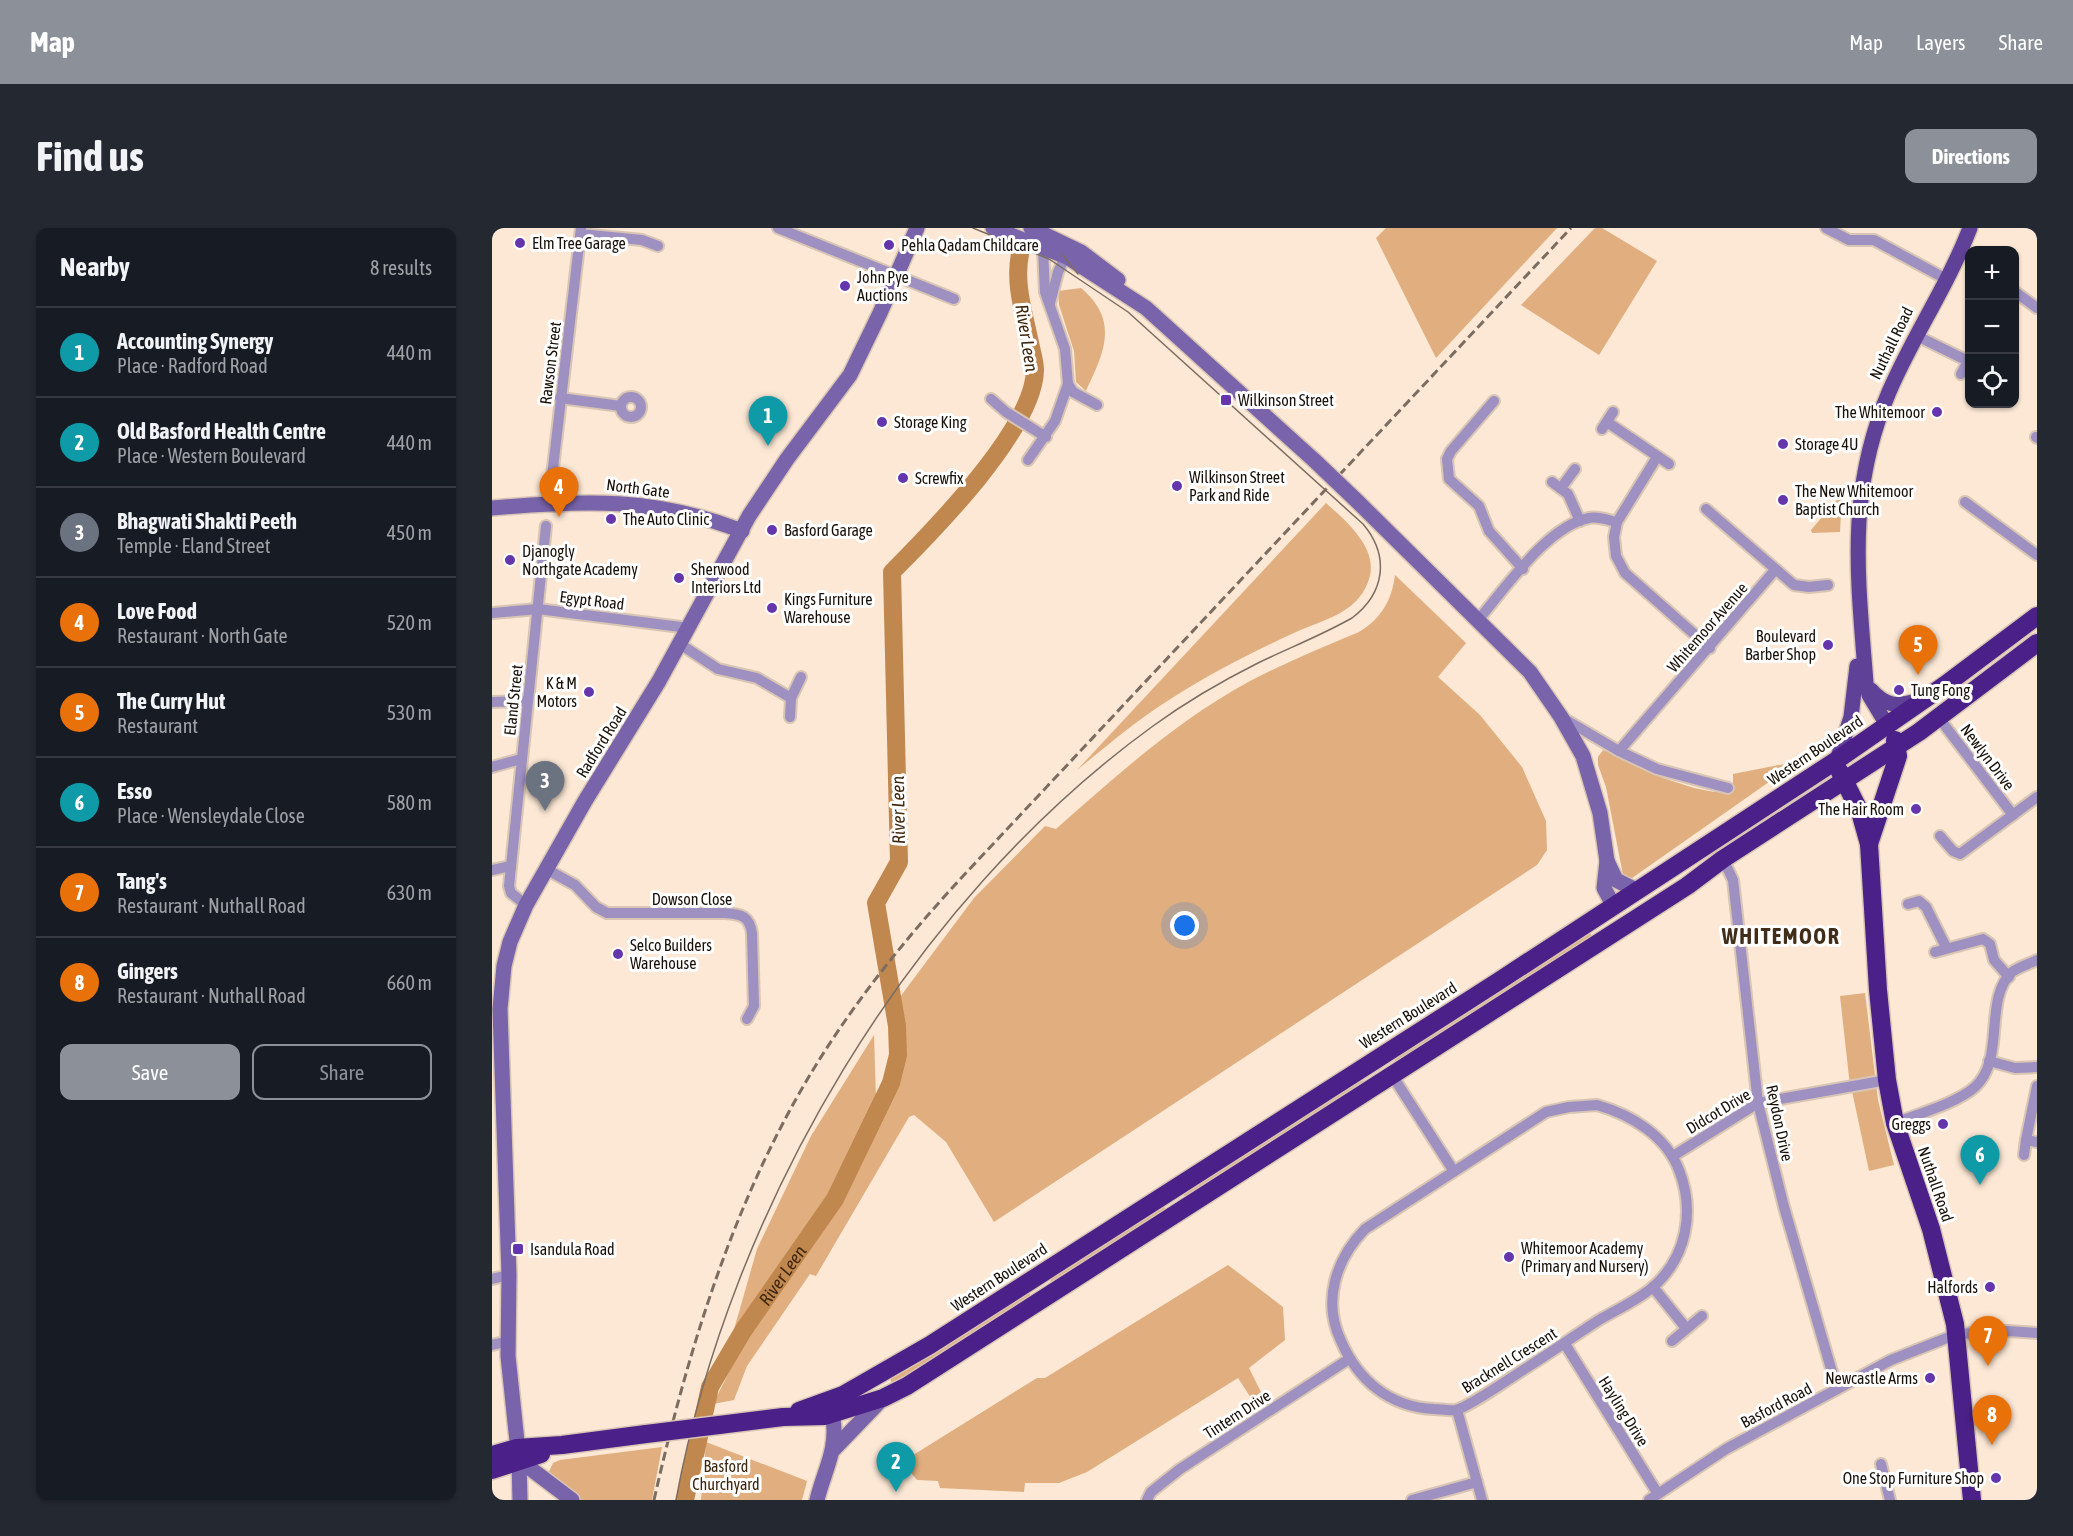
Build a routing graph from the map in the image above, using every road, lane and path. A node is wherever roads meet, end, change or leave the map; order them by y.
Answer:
1 (778, 228) edge
2 (993, 228) edge
3 (1021, 228) edge
4 (1030, 228) edge
5 (1826, 228) edge
6 (1970, 228) edge
7 (581, 231) edge
8 (918, 231) edge
9 (1045, 242) junction
10 (658, 246) dead end
11 (1967, 246) edge
12 (1965, 255) edge
13 (1064, 256) junction
14 (897, 275) junction
15 (1946, 279) junction
16 (2019, 295) edge
17 (954, 299) dead end
18 (1050, 303) junction
19 (1146, 308) junction
20 (2037, 308) edge
21 (1915, 335) junction
22 (1965, 358) edge
23 (1965, 367) edge
24 (1961, 374) dead end
25 (1068, 384) junction
26 (560, 398) junction
27 (991, 399) dead end
28 (1494, 401) dead end
29 (1097, 405) dead end
30 (621, 406) dead end
31 (1613, 412) dead end
32 (1046, 437) junction
33 (1657, 457) junction
34 (1028, 460) dead end
35 (1669, 464) dead end
36 (1575, 469) dead end
37 (549, 502) junction
38 (1965, 502) dead end
39 (492, 508) edge
40 (1706, 509) dead end
41 (1580, 521) junction
42 (1617, 522) junction
43 (546, 526) dead end
44 (742, 531) junction
45 (2037, 555) edge
46 (1523, 569) junction
47 (1775, 570) junction
48 (1828, 585) dead end
49 (1859, 588) junction
50 (538, 609) junction
51 (492, 614) edge
52 (2037, 616) edge
53 (1478, 620) junction
54 (689, 628) junction
55 (2020, 628) junction
56 (2037, 637) edge
57 (2037, 643) edge
58 (680, 644) junction
59 (1710, 648) junction
60 (801, 677) dead end
61 (1866, 683) junction
62 (791, 698) junction
63 (1925, 699) junction
64 (528, 701) junction
65 (492, 702) edge
66 (790, 717) dead end
67 (1561, 717) junction
68 (1939, 718) junction
69 (1887, 725) junction
70 (1898, 744) junction
71 (1619, 751) junction
72 (521, 759) junction
73 (1837, 760) junction
74 (492, 766) edge
75 (1842, 782) junction
76 (1728, 788) dead end
77 (2037, 797) edge
78 (1813, 801) junction
79 (2013, 815) junction
80 (1940, 836) dead end
81 (1867, 838) junction
82 (1723, 859) junction
83 (1607, 861) junction
84 (511, 866) junction
85 (546, 869) junction
86 (492, 870) edge
87 (1636, 890) junction
88 (1908, 904) dead end
89 (526, 905) junction
90 (1614, 905) junction
91 (1947, 946) junction
92 (1935, 952) dead end
93 (2037, 960) edge
94 (2009, 977) junction
95 (496, 1010) edge
96 (747, 1019) dead end
97 (1381, 1055) junction
98 (1989, 1061) junction
99 (2037, 1067) edge
100 (1392, 1075) junction
101 (1887, 1080) junction
102 (2037, 1086) edge
103 (497, 1093) edge
104 (1758, 1103) junction
105 (1895, 1123) junction
106 (2032, 1141) edge
107 (2024, 1155) dead end
108 (1673, 1156) junction
109 (1453, 1170) junction
110 (1174, 1188) junction
111 (1186, 1207) junction
112 (508, 1275) junction
113 (1035, 1276) junction
114 (492, 1279) edge
115 (1653, 1287) junction
116 (1048, 1296) junction
117 (1702, 1316) dead end
118 (1686, 1328) junction
119 (2037, 1333) edge
120 (1957, 1334) junction
121 (509, 1341) junction
122 (1672, 1341) dead end
123 (1565, 1344) junction
124 (492, 1345) edge
125 (1349, 1359) junction
126 (1838, 1389) junction
127 (883, 1398) junction
128 (1457, 1410) junction
129 (825, 1416) junction
130 (783, 1417) junction
131 (562, 1445) junction
132 (834, 1449) junction
133 (518, 1454) junction
134 (492, 1455) edge
135 (1881, 1464) dead end
136 (492, 1470) edge
137 (539, 1475) junction
138 (1477, 1482) junction
139 (1654, 1497) edge
140 (520, 1500) edge
141 (572, 1500) edge
142 (817, 1500) edge
143 (1147, 1500) edge
144 (1412, 1500) edge
145 (1482, 1500) edge
146 (1890, 1500) edge
147 (1972, 1500) edge

1 - 14 street
2 - 9 street
3 - 13 street
4 - 9 street
5 - 15 street
6 - 11 main road, Nuthall Road
7 - 10 street
7 - 26 street, Rawson Street
8 - 14 street, Radford Road
9 - 13 street
9 - 18 street
9 - 19 street
12 - 15 main road, Nuthall Road
13 - 18 street
13 - 19 street
14 - 17 street
14 - 44 street, Radford Road
15 - 21 main road, Nuthall Road
16 - 20 street
18 - 25 street
19 - 53 street, bridge
21 - 22 street
21 - 49 main road, Nuthall Road
23 - 24 street
25 - 29 street
25 - 32 street
26 - 30 street
26 - 37 street, Rawson Street
27 - 32 street
28 - 46 street
31 - 33 street
32 - 34 street
33 - 35 street
33 - 42 street
36 - 41 street
37 - 39 street, North Gate
37 - 44 street, North Gate
38 - 45 street
40 - 47 street
41 - 42 street
41 - 46 street
42 - 59 street
43 - 50 street, Eland Street
44 - 54 street, Radford Road
46 - 53 street
47 - 48 street
47 - 59 street, Whitemoor Avenue
49 - 61 main road, Nuthall Road
49 - 73 main road, Nuthall Road
50 - 51 street, Egypt Road
50 - 54 street, Egypt Road
50 - 64 street, Eland Street
52 - 55 highway, Western Boulevard
53 - 67 street
54 - 58 street, Radford Road
55 - 56 street
55 - 63 highway, Western Boulevard
57 - 68 highway, Western Boulevard
58 - 62 street
58 - 85 street, Radford Road
59 - 71 street, Whitemoor Avenue
60 - 62 street
61 - 63 main road
61 - 69 main road, Nuthall Road
62 - 66 street
63 - 69 highway, Western Boulevard
64 - 65 street
64 - 72 street, Eland Street
67 - 71 street
67 - 83 street
68 - 70 highway, Western Boulevard
68 - 79 street, Newlyn Drive
69 - 70 highway, Nuthall Road
69 - 73 highway, Western Boulevard
70 - 75 highway, Western Boulevard
70 - 81 highway, Nuthall Road
71 - 76 street
72 - 74 street
72 - 84 street, Eland Street
73 - 75 highway, Nuthall Road
73 - 87 highway, Western Boulevard
75 - 78 highway, Western Boulevard
75 - 81 highway, Nuthall Road
77 - 79 street, Newlyn Drive
78 - 81 highway
78 - 82 highway, Western Boulevard
79 - 80 street, Newlyn Drive
81 - 101 highway, Nuthall Road
82 - 90 highway
82 - 100 highway, Western Boulevard
82 - 104 street, Reydon Drive
83 - 87 street
83 - 90 street
84 - 86 street
84 - 89 street, Eland Street
85 - 89 street, Radford Road
85 - 96 street, Dowson Close
87 - 90 highway, Western Boulevard
88 - 91 street
89 - 95 street, Radford Road
90 - 97 highway, Western Boulevard
91 - 92 street
91 - 94 street
93 - 94 street
94 - 98 street
95 - 103 street, Radford Road
97 - 100 highway
97 - 110 highway, Western Boulevard
98 - 99 street
98 - 105 street
100 - 109 street
100 - 111 highway, Western Boulevard
101 - 104 street, Didcot Drive
101 - 105 highway, Nuthall Road
102 - 106 street
103 - 112 street, Radford Road
104 - 108 street, Didcot Drive
104 - 126 street, Reydon Drive
105 - 120 highway, Nuthall Road
106 - 107 street
108 - 109 street, Bracknell Crescent
108 - 115 street, Bracknell Crescent
109 - 125 street, Bracknell Crescent
110 - 111 highway
110 - 113 highway, Western Boulevard
111 - 116 highway, Western Boulevard
112 - 114 street
112 - 121 street, Radford Road
113 - 116 highway
113 - 130 highway, Western Boulevard
115 - 118 street
115 - 123 street, Bracknell Crescent
116 - 127 highway, Western Boulevard
117 - 118 street
118 - 122 street
119 - 120 street, Basford Road
120 - 126 street, Basford Road
120 - 147 highway, Nuthall Road
121 - 124 street
121 - 133 street, Radford Road
123 - 128 street, Bracknell Crescent
123 - 139 street, Hayling Drive
125 - 128 street, Bracknell Crescent
125 - 143 street, Tintern Drive
126 - 139 street, Basford Road
127 - 129 highway, Western Boulevard
127 - 132 street, Western Boulevard
128 - 138 street
129 - 130 highway, Western Boulevard
129 - 132 street, Western Boulevard
130 - 131 highway, Western Boulevard, bridge
131 - 133 highway, Western Boulevard
131 - 137 street
132 - 142 street, Western Boulevard
133 - 134 highway
133 - 136 highway
133 - 137 street
133 - 140 street, Radford Road
135 - 146 street
137 - 141 street
138 - 144 street
138 - 145 street

